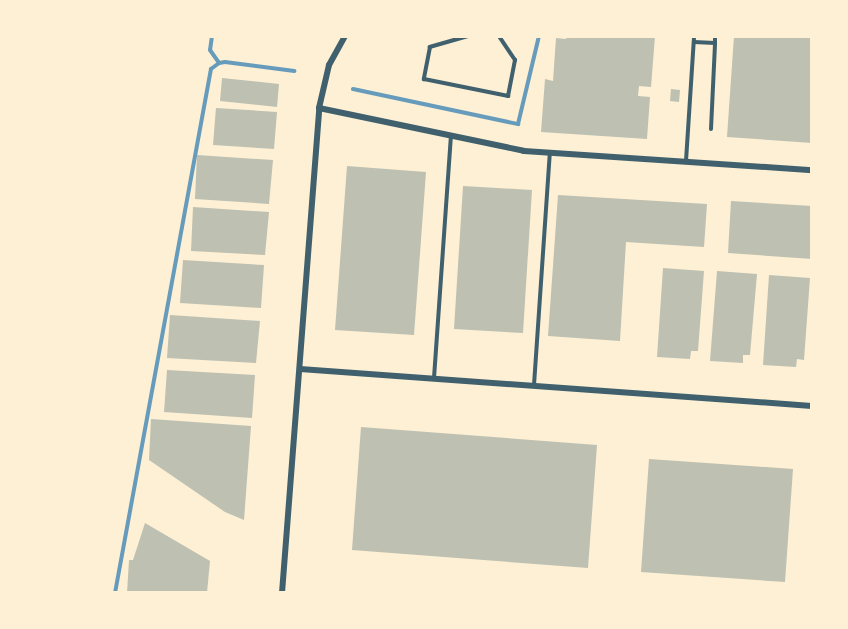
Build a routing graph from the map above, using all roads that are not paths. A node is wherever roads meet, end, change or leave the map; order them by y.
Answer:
1 (345, 36) edge
2 (468, 36) edge
3 (499, 36) edge
4 (694, 36) edge
5 (715, 36) edge
6 (694, 42) junction
7 (715, 43) junction
8 (319, 108) junction
9 (711, 129) dead end
10 (451, 136) junction
11 (550, 153) junction
12 (686, 162) junction
13 (812, 170) edge
14 (300, 369) junction
15 (434, 378) junction
16 (534, 386) junction
17 (812, 406) edge
18 (282, 593) edge

1 - 8 street
2 - 3 lane
4 - 6 lane
5 - 7 lane
6 - 7 lane
6 - 12 lane
7 - 9 lane
8 - 10 street
8 - 14 street
10 - 11 street
10 - 15 lane
11 - 12 street
11 - 16 lane
12 - 13 street
14 - 15 street
14 - 18 street
15 - 16 street
16 - 17 street

